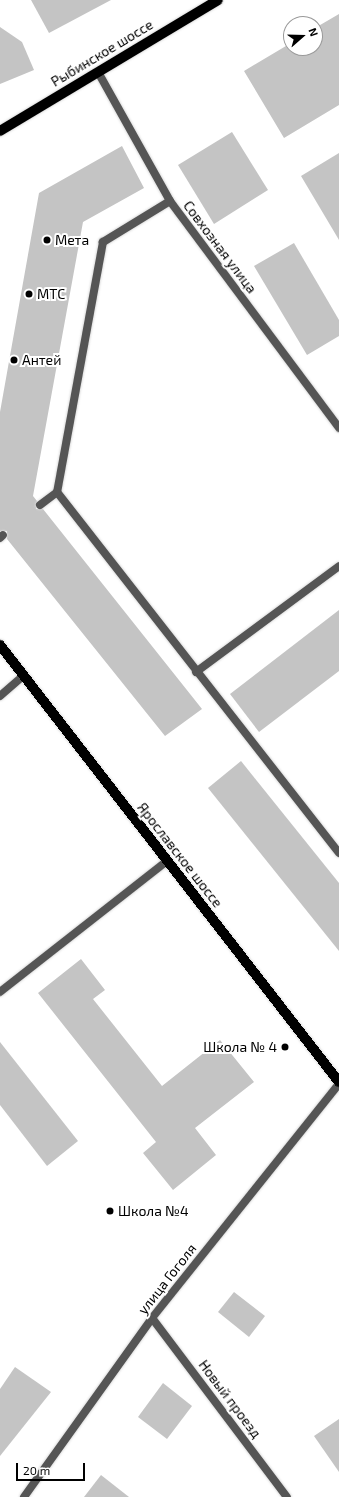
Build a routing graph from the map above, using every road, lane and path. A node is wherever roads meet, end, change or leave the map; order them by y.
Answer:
1 (218, 0) edge
2 (98, 72) junction
3 (0, 131) edge
4 (170, 201) junction
5 (339, 428) edge
6 (57, 492) junction
7 (40, 505) dead end
8 (339, 566) edge
9 (0, 645) edge
10 (196, 672) junction
11 (24, 674) junction
12 (0, 696) edge
13 (339, 853) edge
14 (167, 861) junction
15 (0, 992) edge
16 (339, 1083) edge
17 (152, 1318) junction
18 (24, 1497) edge
19 (287, 1497) edge

1 - 2 main road, Рыбинское шоссе
2 - 3 main road, Рыбинское шоссе
2 - 4 street, Совхозная улица
4 - 5 street, Совхозная улица
4 - 6 street
6 - 7 street
6 - 10 street
8 - 10 street
9 - 11 main road, Ярославское шоссе
10 - 13 street
11 - 12 street
11 - 14 main road, Ярославское шоссе
14 - 15 street
14 - 16 main road, Ярославское шоссе
16 - 17 street, улица Гоголя
17 - 18 street, улица Гоголя
17 - 19 street, Новый проезд

